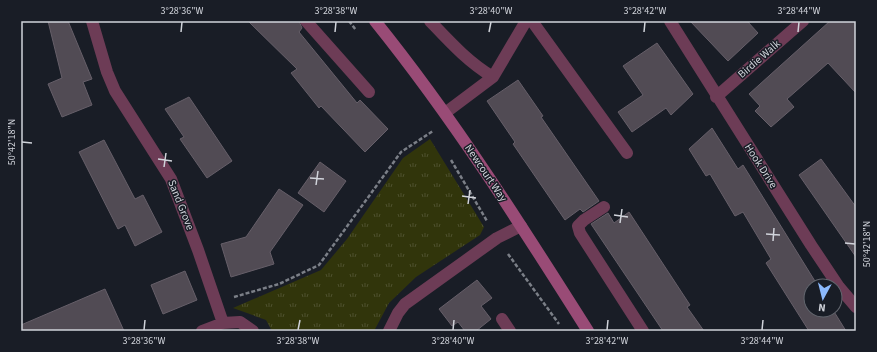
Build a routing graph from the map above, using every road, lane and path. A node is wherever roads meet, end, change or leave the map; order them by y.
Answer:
1 (92, 21) edge
2 (306, 21) edge
3 (349, 21) edge
4 (375, 21) edge
5 (430, 21) edge
6 (526, 21) edge
7 (532, 21) edge
8 (670, 21) edge
9 (803, 21) edge
10 (359, 33) dead end
11 (493, 78) junction
12 (369, 92) dead end
13 (716, 97) junction
14 (444, 113) junction
15 (430, 125) dead end
16 (434, 131) junction
17 (438, 137) dead end
18 (627, 153) dead end
19 (450, 157) dead end
20 (604, 207) dead end
21 (521, 226) junction
22 (497, 238) junction
23 (216, 302) junction
24 (856, 307) edge
25 (502, 319) dead end
26 (223, 323) junction
27 (202, 331) edge
28 (253, 331) edge
29 (389, 331) edge
30 (510, 331) edge
31 (563, 331) edge
32 (588, 331) edge
33 (643, 331) edge

1 - 23 street, Sand Grove
2 - 12 street
3 - 10 path
4 - 14 street, Newcourt Way
5 - 11 street
6 - 11 street
7 - 18 street
8 - 13 street, Hook Drive
9 - 13 street, Birdie Walk
11 - 14 street
13 - 24 street, Hook Drive
14 - 21 street, Newcourt Way
15 - 16 path
16 - 17 path
16 - 23 path
19 - 22 path
20 - 33 street
21 - 22 street
21 - 32 street, Newcourt Way
22 - 29 street
22 - 31 path
23 - 26 street, Sand Grove
25 - 30 street
26 - 27 street
26 - 28 street

